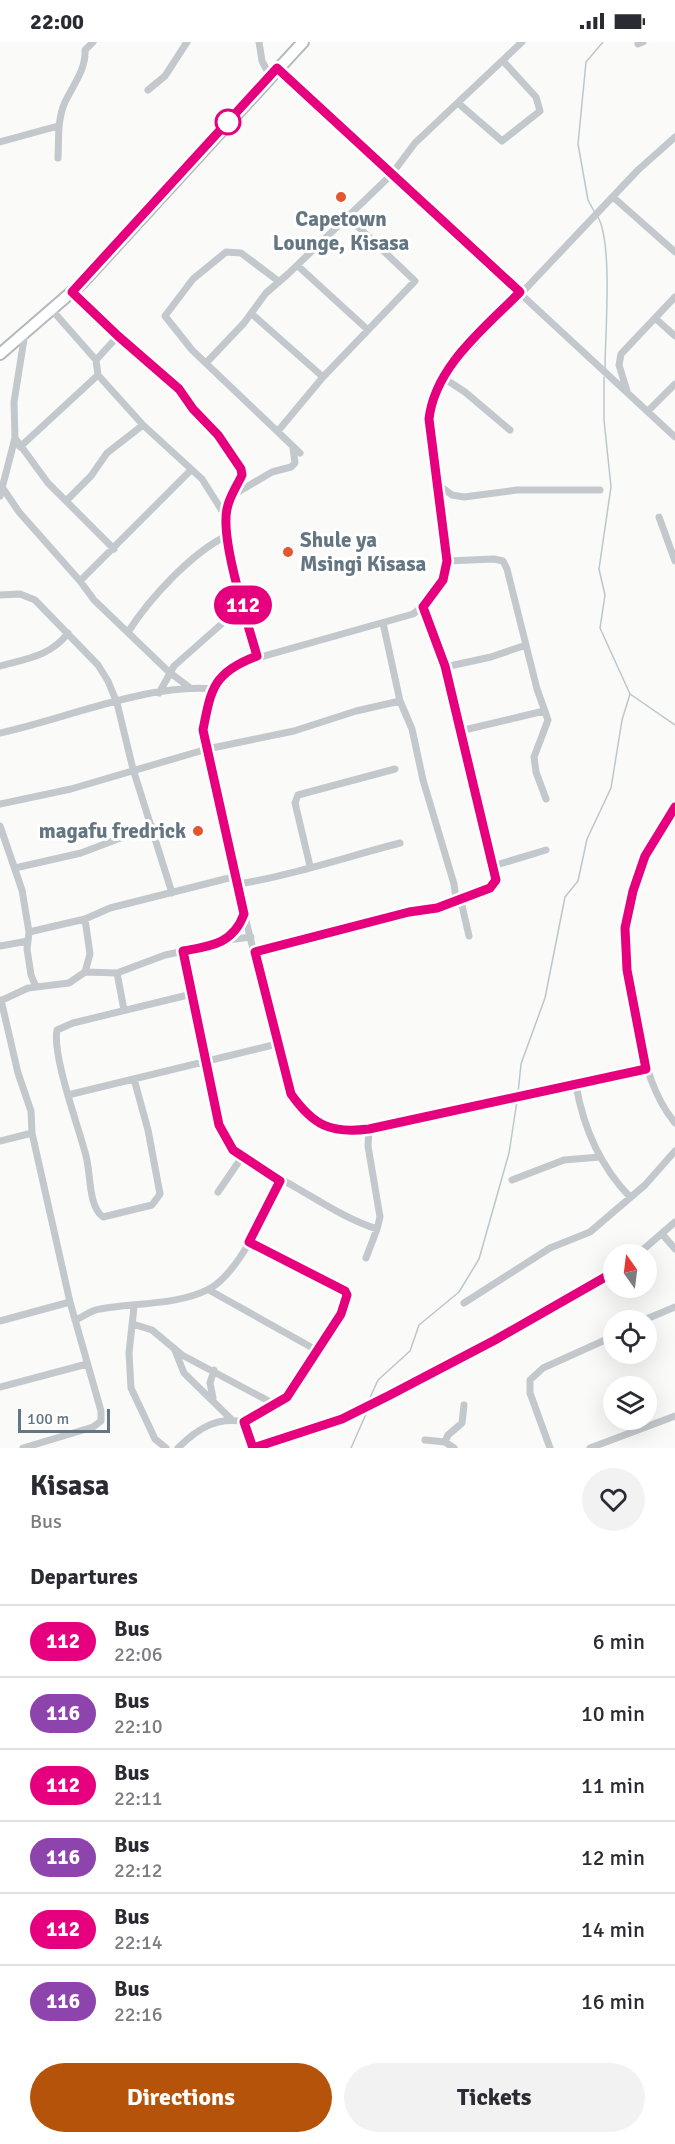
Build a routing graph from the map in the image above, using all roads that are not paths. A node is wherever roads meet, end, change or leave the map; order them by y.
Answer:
1 (187, 42) edge
2 (259, 42) edge
3 (303, 42) edge
4 (522, 42) edge
5 (88, 44) edge
6 (503, 61) junction
7 (273, 72) junction
8 (148, 90) dead end
9 (458, 103) junction
10 (58, 126) junction
11 (675, 137) edge
12 (0, 141) edge
13 (58, 158) dead end
14 (391, 175) junction
15 (613, 197) junction
16 (349, 218) junction
17 (675, 252) edge
18 (298, 266) junction
19 (277, 280) junction
20 (72, 292) junction
21 (520, 292) junction
22 (675, 297) edge
23 (52, 310) junction
24 (252, 314) junction
25 (656, 319) junction
26 (368, 330) junction
27 (25, 333) junction
28 (118, 336) junction
29 (675, 336) edge
30 (0, 354) edge
31 (96, 360) junction
32 (206, 363) junction
33 (98, 375) junction
34 (323, 377) junction
35 (442, 377) junction
36 (675, 384) edge
37 (627, 392) junction
38 (648, 411) junction
39 (143, 425) junction
40 (510, 430) dead end
41 (278, 431) junction
42 (675, 437) edge
43 (15, 438) junction
44 (20, 447) junction
45 (293, 448) junction
46 (300, 453) dead end
47 (191, 470) junction
48 (436, 483) junction
49 (2, 487) junction
50 (600, 490) dead end
51 (0, 496) edge
52 (231, 496) junction
53 (67, 500) junction
54 (226, 517) junction
55 (659, 517) dead end
56 (228, 535) junction
57 (114, 549) junction
58 (447, 561) junction
59 (675, 561) edge
60 (80, 581) junction
61 (0, 596) edge
62 (243, 605) junction
63 (423, 607) junction
64 (384, 623) junction
65 (128, 632) junction
66 (68, 633) junction
67 (526, 645) junction
68 (257, 656) junction
69 (0, 666) edge
70 (445, 666) junction
71 (169, 672) junction
72 (189, 687) junction
73 (213, 689) junction
74 (159, 693) junction
75 (400, 701) junction
76 (117, 703) junction
77 (544, 711) junction
78 (460, 731) junction
79 (0, 733) edge
80 (207, 749) junction
81 (133, 769) junction
82 (395, 769) dead end
83 (546, 799) dead end
84 (0, 804) edge
85 (675, 807) edge
86 (152, 825) junction
87 (0, 826) edge
88 (400, 843) dead end
89 (546, 850) dead end
90 (310, 866) junction
91 (493, 867) junction
92 (15, 868) junction
93 (237, 876) junction
94 (239, 884) junction
95 (172, 893) junction
96 (458, 898) junction
97 (244, 914) junction
98 (85, 919) junction
99 (29, 932) junction
100 (469, 936) dead end
101 (251, 937) junction
102 (224, 940) junction
103 (28, 941) junction
104 (0, 946) edge
105 (183, 951) junction
106 (255, 952) junction
107 (85, 972) junction
108 (117, 973) junction
109 (36, 987) junction
110 (192, 994) junction
111 (0, 1001) edge
112 (124, 1010) junction
113 (2, 1017) edge
114 (277, 1044) junction
115 (206, 1063) junction
116 (646, 1069) junction
117 (134, 1079) junction
118 (576, 1084) junction
119 (68, 1095) junction
120 (675, 1123) edge
121 (369, 1129) junction
122 (32, 1133) junction
123 (0, 1141) edge
124 (675, 1152) edge
125 (242, 1157) junction
126 (600, 1157) junction
127 (512, 1179) dead end
128 (280, 1181) junction
129 (218, 1192) dead end
130 (630, 1197) junction
131 (675, 1222) edge
132 (377, 1228) junction
133 (663, 1235) junction
134 (249, 1242) junction
135 (651, 1244) edge
136 (675, 1249) edge
137 (366, 1258) dead end
138 (603, 1278) edge
139 (209, 1290) junction
140 (70, 1302) junction
141 (464, 1303) dead end
142 (134, 1307) junction
143 (675, 1307) edge
144 (657, 1315) edge
145 (75, 1320) junction
146 (0, 1321) edge
147 (133, 1324) junction
148 (603, 1341) edge
149 (174, 1347) junction
150 (318, 1351) junction
151 (87, 1364) junction
152 (214, 1370) junction
153 (0, 1387) edge
154 (214, 1400) junction
155 (276, 1405) junction
156 (464, 1405) dead end
157 (675, 1416) edge
158 (231, 1419) junction
159 (244, 1422) junction
160 (425, 1440) dead end
161 (445, 1442) junction
162 (600, 1446) edge
163 (23, 1448) edge
164 (166, 1448) edge
165 (178, 1448) edge
166 (454, 1448) edge
167 (550, 1448) edge
168 (590, 1448) edge

1 - 8 street
2 - 7 street
3 - 7 highway
4 - 6 street
5 - 10 street
6 - 9 street
6 - 9 street
7 - 14 street
7 - 20 highway
9 - 14 street
10 - 12 street
10 - 13 street
11 - 15 street
14 - 16 street
14 - 21 street
15 - 17 street
15 - 21 street
16 - 18 street
16 - 26 street
18 - 19 street
18 - 26 street
19 - 24 street
19 - 32 street
20 - 23 highway
20 - 28 street
21 - 35 street
21 - 37 street
22 - 25 street
23 - 27 highway
23 - 31 street
24 - 32 street
24 - 34 street
25 - 29 street
25 - 37 street
26 - 34 street
27 - 30 highway
27 - 43 street
28 - 31 street
28 - 52 street
31 - 33 street
32 - 41 street
33 - 39 street
33 - 44 street
34 - 41 street
35 - 40 street
35 - 48 street
36 - 38 street
37 - 38 street
38 - 42 street
39 - 47 street
39 - 53 street
41 - 45 street
43 - 44 street
43 - 49 street
44 - 53 street
45 - 46 street
45 - 52 street
47 - 54 street
47 - 57 street
48 - 50 street
48 - 58 street
49 - 51 street
49 - 60 street
52 - 54 street
53 - 57 street
54 - 56 street
55 - 59 street
56 - 62 street
56 - 65 street
57 - 60 street
58 - 63 street
58 - 67 street
60 - 65 street
61 - 66 street
62 - 68 street
62 - 71 street
63 - 64 street
63 - 70 street
64 - 68 street
64 - 75 street
65 - 71 street
66 - 69 street
66 - 76 street
67 - 70 street
67 - 77 street
68 - 73 street
70 - 78 street
71 - 72 street
71 - 74 street
72 - 73 street
72 - 74 street
73 - 80 street
74 - 76 street
75 - 80 street
75 - 96 street
76 - 79 street
76 - 81 street
77 - 78 street
77 - 83 street
78 - 91 street
80 - 81 street
80 - 93 street
81 - 84 street
81 - 86 street
82 - 90 street
85 - 116 street
86 - 92 street
86 - 95 street
87 - 92 street
88 - 90 street
89 - 91 street
90 - 94 street
91 - 96 street
92 - 99 street
93 - 94 street
93 - 95 street
94 - 97 street
95 - 98 street
96 - 100 street
96 - 106 street
97 - 101 street
97 - 102 street
98 - 99 street
98 - 107 street
99 - 103 street
101 - 102 street
101 - 106 street
102 - 105 street
103 - 104 street
103 - 109 street
105 - 108 street
105 - 110 street
106 - 114 street
107 - 108 street
107 - 109 street
108 - 112 street
109 - 111 street
110 - 112 street
110 - 115 street
111 - 113 street
112 - 119 street
113 - 122 street
114 - 115 street
114 - 121 street
115 - 117 street
115 - 125 street
116 - 118 street
116 - 120 street
117 - 119 street
117 - 119 street
118 - 121 street
118 - 126 street
121 - 132 street
122 - 123 street
122 - 140 street
124 - 130 street
125 - 128 street
125 - 129 street
126 - 127 street
126 - 130 street
128 - 132 street
128 - 134 street
130 - 141 street
131 - 133 street
132 - 137 street
133 - 135 street
133 - 136 street
134 - 139 street
134 - 150 street
138 - 159 street
139 - 142 street
139 - 150 street
140 - 145 street
140 - 146 street
142 - 145 street
142 - 147 street
143 - 144 street
145 - 151 street
147 - 149 street
147 - 164 street
148 - 167 street
149 - 152 street
149 - 154 street
150 - 155 street
151 - 153 street
151 - 163 street
152 - 154 street
152 - 155 street
154 - 158 street
155 - 159 street
156 - 161 street
157 - 162 street
158 - 159 street
158 - 165 street
160 - 161 street
161 - 166 street
162 - 168 street

